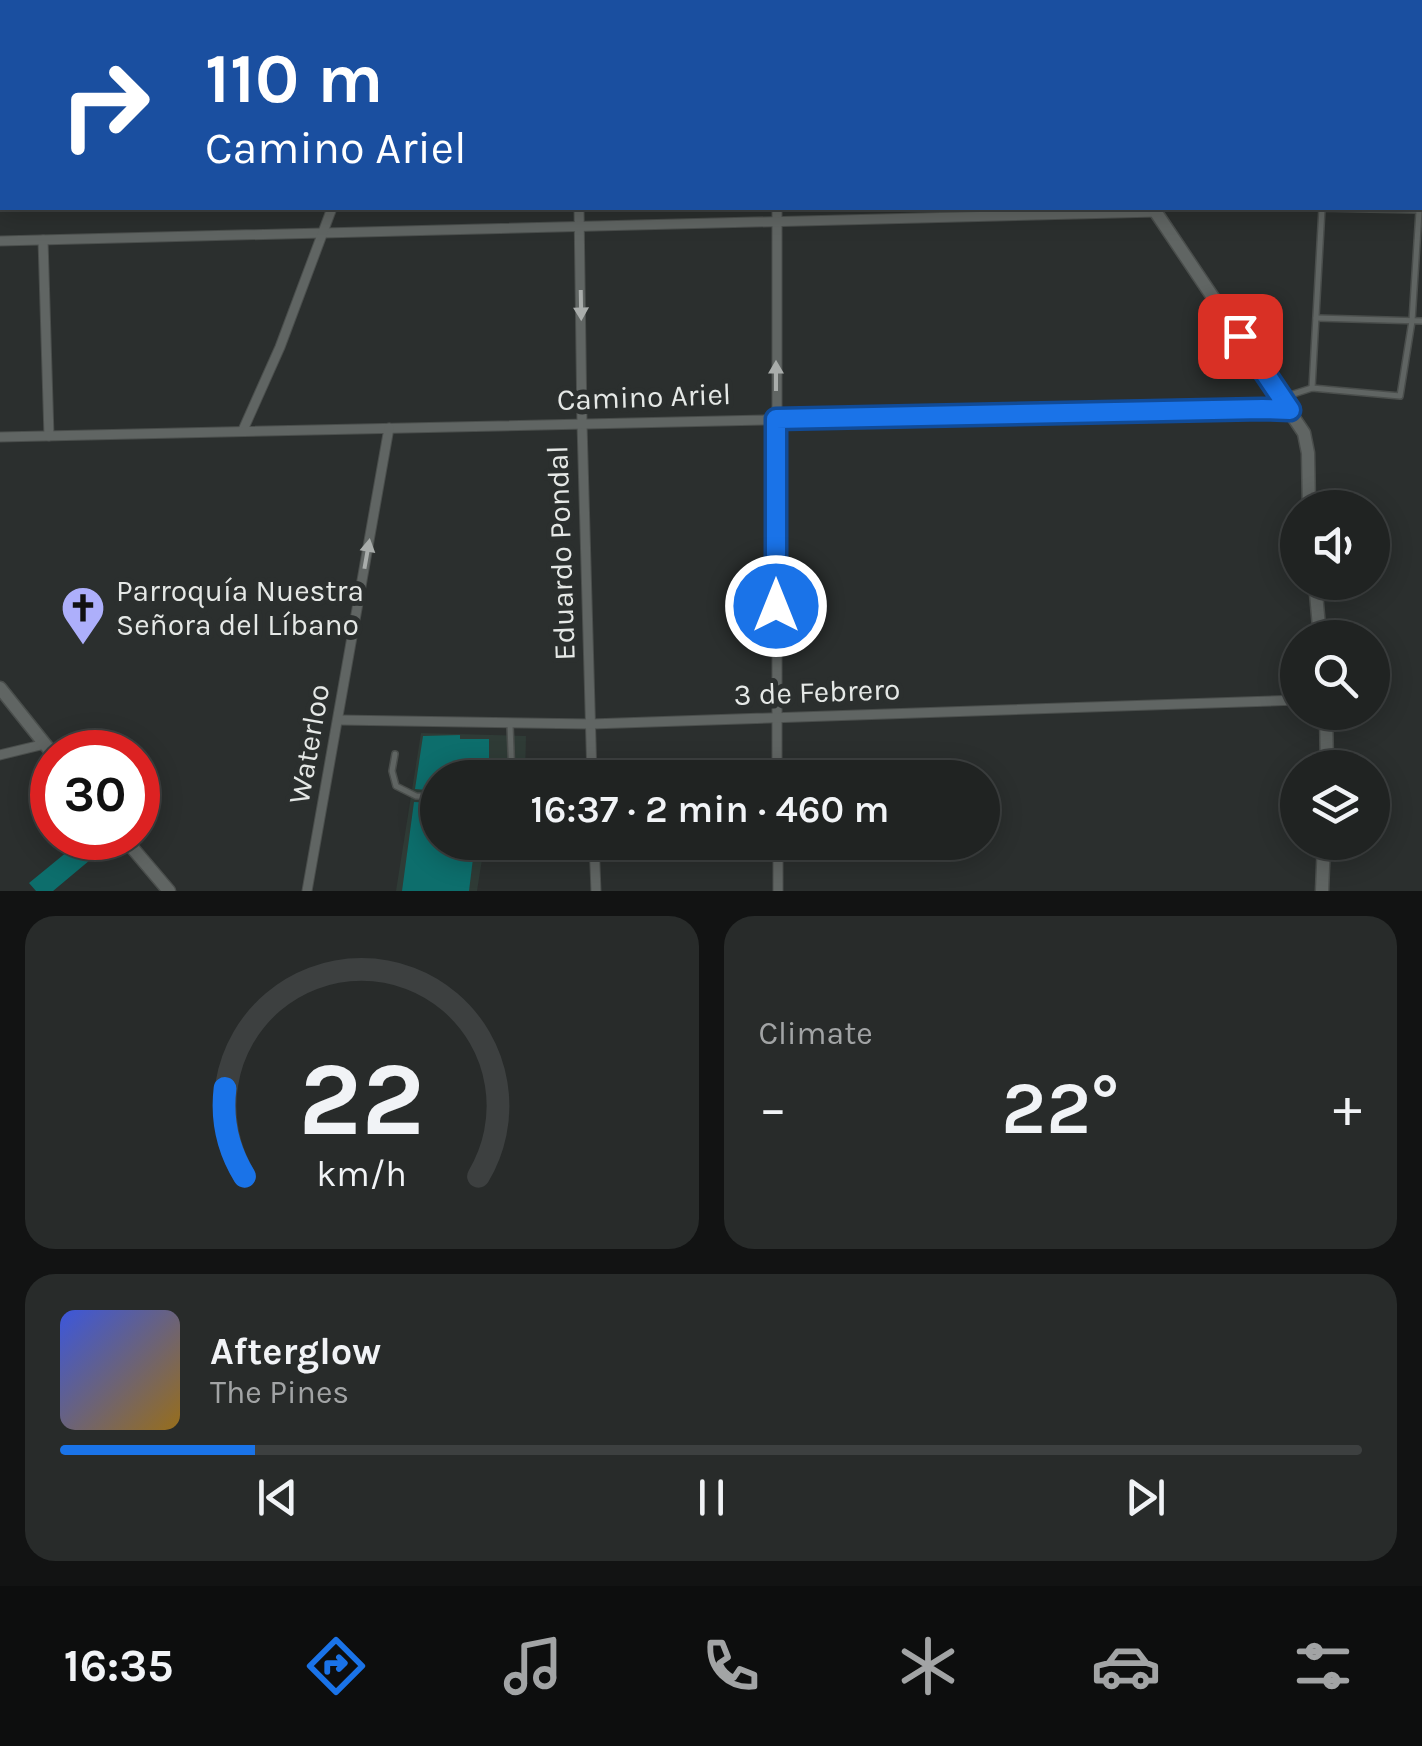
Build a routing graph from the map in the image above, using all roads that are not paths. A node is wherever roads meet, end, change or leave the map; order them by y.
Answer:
1 (331, 210) edge
2 (579, 210) edge
3 (777, 210) edge
4 (1155, 210) edge
5 (1322, 210) edge
6 (1420, 210) edge
7 (776, 223) junction
8 (580, 228) junction
9 (322, 233) junction
10 (43, 240) junction
11 (0, 242) edge
12 (1316, 318) junction
13 (1412, 320) junction
14 (1422, 321) edge
15 (1312, 388) junction
16 (1281, 398) junction
17 (1290, 410) junction
18 (776, 419) junction
19 (582, 424) junction
20 (389, 428) junction
21 (243, 430) junction
22 (49, 436) junction
23 (0, 437) edge
24 (1308, 490) edge
25 (0, 688) edge
26 (1280, 701) edge
27 (776, 718) junction
28 (339, 720) junction
29 (510, 722) junction
30 (591, 724) junction
31 (34, 730) edge
32 (30, 751) edge
33 (395, 754) dead end
34 (0, 755) edge
35 (511, 760) edge
36 (592, 760) edge
37 (777, 760) edge
38 (420, 796) edge
39 (143, 860) edge
40 (595, 860) edge
41 (778, 860) edge
42 (1323, 860) edge
43 (169, 891) edge
44 (307, 891) edge
45 (596, 891) edge
46 (778, 891) edge
47 (1322, 891) edge

1 - 9 street
2 - 8 street, Eduardo Pondal
3 - 7 street
4 - 7 street
4 - 16 street
5 - 12 lane
6 - 13 lane
7 - 8 street
18 -> 7 street
8 - 9 street
8 -> 19 street, Eduardo Pondal
9 - 10 street
9 - 21 street
10 - 11 street
10 - 22 street
12 - 13 lane
12 - 15 lane
13 - 14 lane
13 - 15 lane
15 - 16 lane
16 - 17 street
17 - 18 street, Camino Ariel
17 - 24 street
18 - 19 street, Camino Ariel
18 - 27 street
19 - 20 street, Camino Ariel
19 - 30 street, Eduardo Pondal
20 - 21 street, Camino Ariel
28 -> 20 street, Waterloo
21 - 22 street, Camino Ariel
22 - 23 street, Camino Ariel
25 - 31 street
26 - 27 street, 3 de Febrero
27 - 30 street, 3 de Febrero
27 - 37 street
28 - 29 street, 3 de Febrero
28 - 44 street, Waterloo
29 - 30 street, 3 de Febrero
29 - 35 lane
30 - 36 street, Eduardo Pondal
32 - 34 street
33 - 38 lane
39 - 43 street
40 - 45 street
41 - 46 street
42 - 47 street

